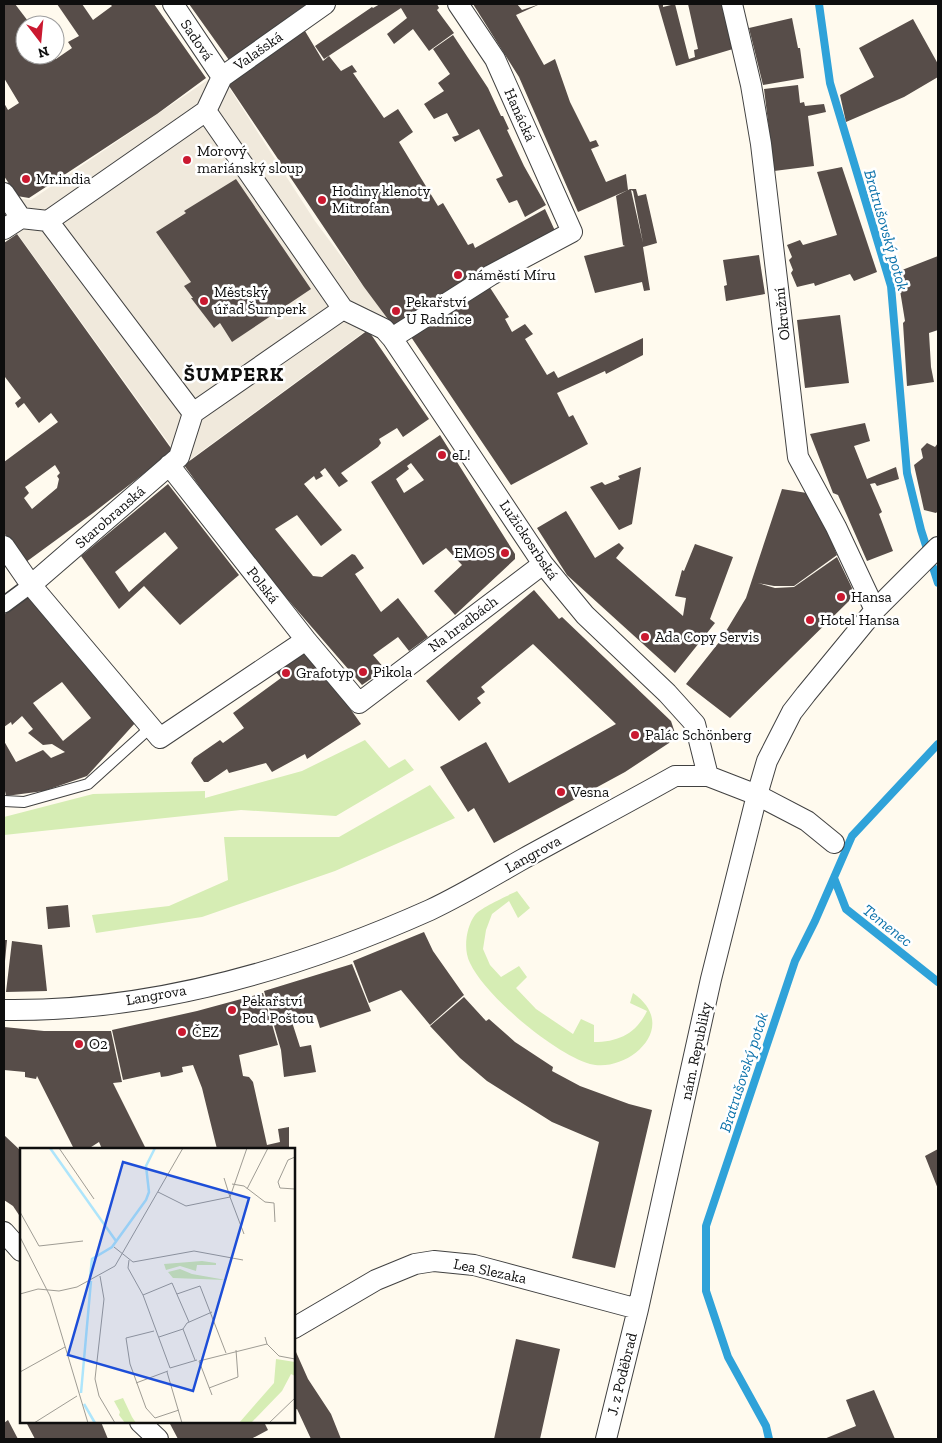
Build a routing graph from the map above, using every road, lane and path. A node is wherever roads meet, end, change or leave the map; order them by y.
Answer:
1 (172, 4) edge
2 (325, 4) edge
3 (458, 4) edge
4 (732, 4) edge
5 (222, 77) junction
6 (206, 111) junction
7 (4, 193) edge
8 (21, 218) junction
9 (48, 221) junction
10 (4, 229) edge
11 (343, 309) junction
12 (392, 338) junction
13 (193, 413) junction
14 (169, 465) junction
15 (4, 546) edge
16 (938, 548) edge
17 (543, 564) junction
18 (31, 584) junction
19 (4, 604) edge
20 (875, 610) junction
21 (306, 640) junction
22 (359, 702) joint
23 (151, 727) junction
24 (708, 776) junction
25 (756, 795) junction
26 (4, 801) edge
27 (834, 843) dead end
28 (4, 1010) edge
29 (4, 1232) edge
30 (20, 1250) edge
31 (638, 1309) junction
32 (295, 1327) edge
33 (135, 1423) edge
34 (141, 1423) edge
35 (139, 1439) edge
36 (158, 1439) edge
37 (606, 1439) edge

1 - 5 street, Sadová
2 - 5 street, Valašská
3 - 12 street, Hanácká
4 - 20 street, Okružní
5 - 6 street, Valašská
6 - 9 street
6 - 11 street
7 - 8 street
8 - 9 street
8 - 10 street
9 - 13 street
11 - 12 street, Lužickosrbská
11 - 13 street
12 - 17 street, Lužickosrbská
13 - 14 street, Starobranská
14 - 18 street, Starobranská
14 - 21 street, Polská
15 - 18 street
16 - 20 street
17 - 22 street, Na hradbách
17 - 24 street, Lužickosrbská
18 - 19 street, Starobranská
18 - 23 street
20 - 25 street
21 - 22 street, Polská
21 - 23 street
23 - 26 lane
24 - 25 street, Langrova
24 - 28 street, Langrova
25 - 27 street, Langrova
25 - 31 street, nám. Republiky
29 - 30 street
31 - 32 street, Lea Slezaka
31 - 37 street, J. z Poděbrad
33 - 35 street
34 - 36 street

